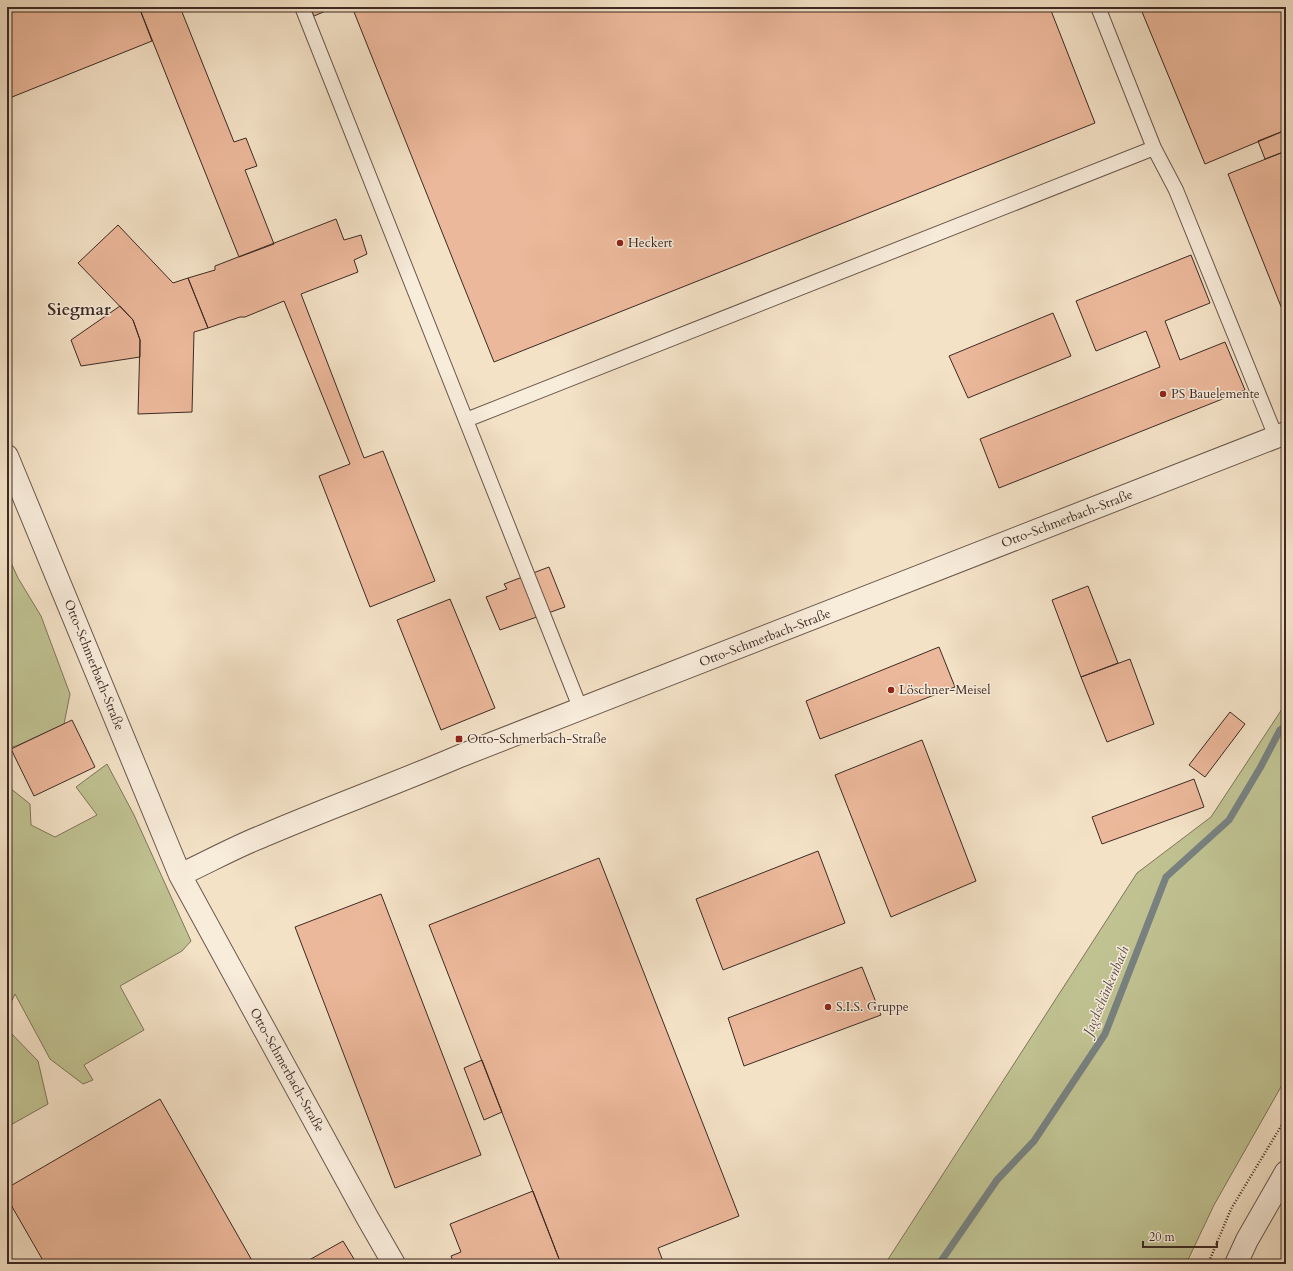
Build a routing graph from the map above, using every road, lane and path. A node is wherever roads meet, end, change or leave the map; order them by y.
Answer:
1 (302, 7) edge
2 (1098, 7) edge
3 (1154, 148) junction
4 (466, 420) junction
5 (1281, 435) edge
6 (7, 456) edge
7 (581, 710) junction
8 (180, 875) junction
9 (1286, 1118) edge
10 (1286, 1172) edge
11 (394, 1264) edge
12 (1208, 1264) edge
13 (1236, 1264) edge

1 - 4 lane
2 - 3 lane
3 - 4 lane
3 - 5 lane
4 - 7 lane
5 - 7 street, Otto-Schmerbach-Straße
6 - 8 street, Otto-Schmerbach-Straße
7 - 8 street, Otto-Schmerbach-Straße
8 - 11 street, Otto-Schmerbach-Straße
9 - 12 path
10 - 13 street

